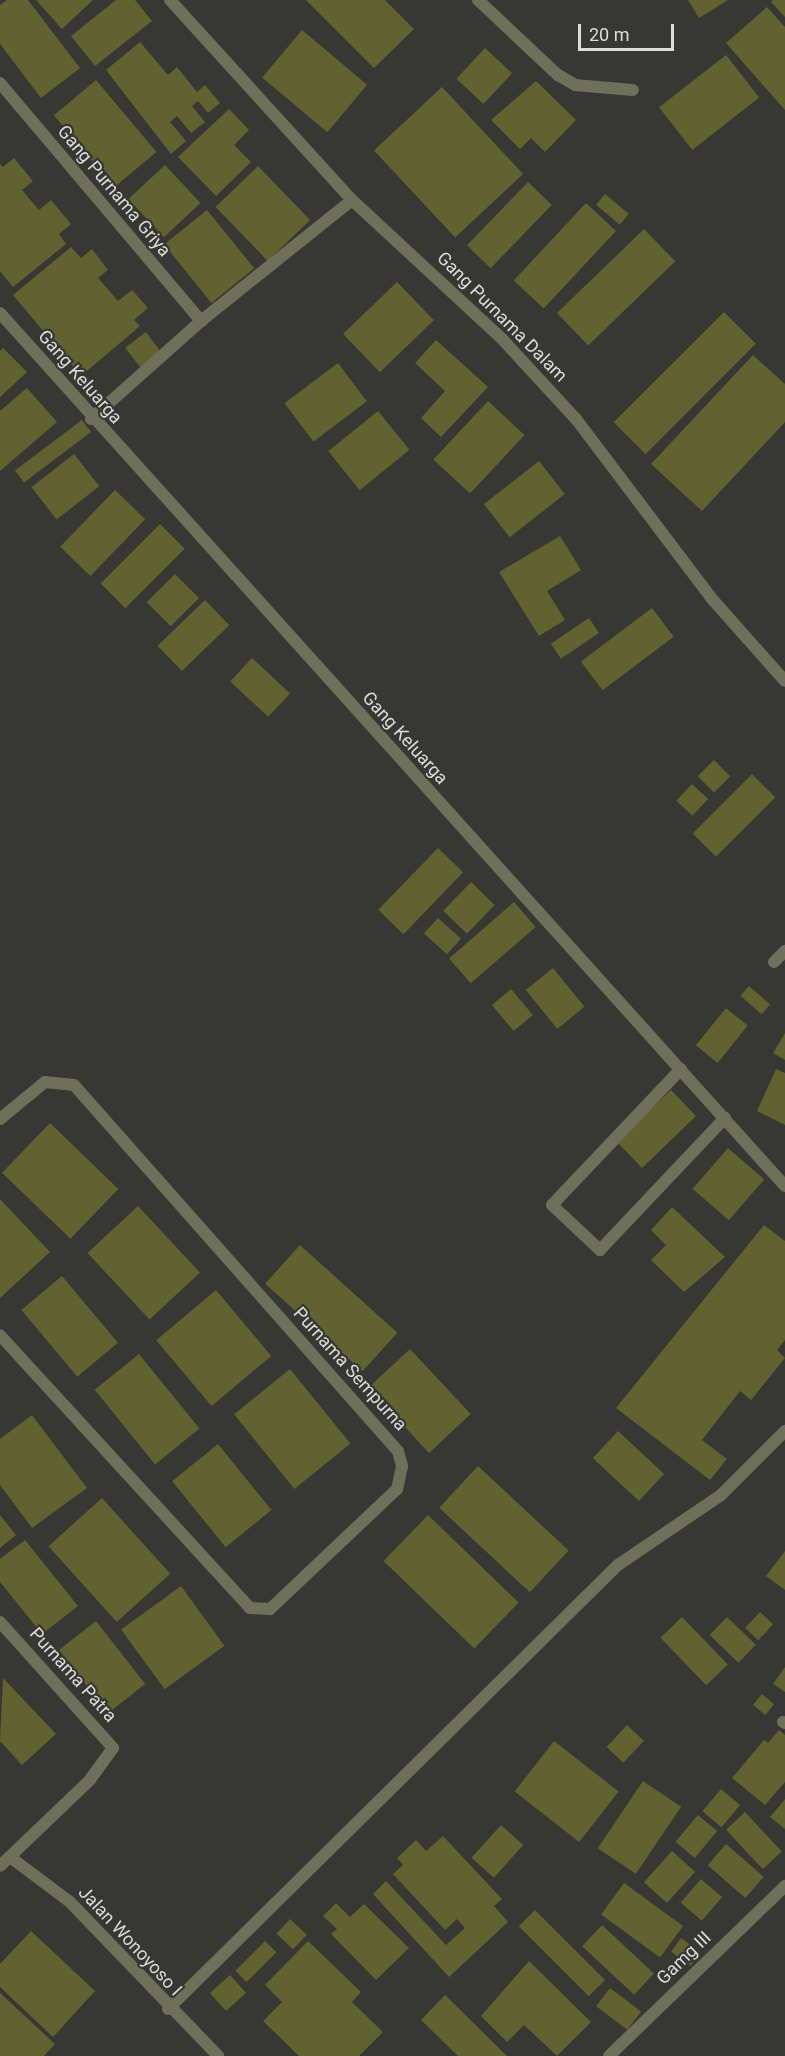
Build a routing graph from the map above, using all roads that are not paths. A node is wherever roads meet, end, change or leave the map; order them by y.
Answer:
1 (170, 0) edge
2 (478, 0) edge
3 (0, 83) edge
4 (633, 90) dead end
5 (352, 200) junction
6 (0, 313) edge
7 (201, 321) junction
8 (91, 419) junction
9 (785, 681) edge
10 (785, 951) edge
11 (774, 962) dead end
12 (681, 1069) junction
13 (724, 1118) junction
14 (0, 1119) edge
15 (785, 1186) edge
16 (0, 1335) edge
17 (785, 1431) edge
18 (0, 1622) edge
19 (10, 1857) junction
20 (0, 1866) edge
21 (785, 1886) edge
22 (168, 2009) junction
23 (218, 2056) edge
24 (609, 2056) edge

1 - 5 street, Gang Purnama Dalam
2 - 4 street
3 - 7 street, Gang Purnama Griya
5 - 7 street
5 - 9 street, Gang Purnama Dalam
6 - 8 street, Gang Keluarga
7 - 8 street
8 - 12 street, Gang Keluarga
10 - 11 street
12 - 13 street, Gang Keluarga
12 - 13 street
13 - 15 street, Gang Keluarga
14 - 16 street, Purnama Sempurna
17 - 22 street
18 - 19 street, Purnama Patra
19 - 20 street
19 - 22 street, Jalan Wonoyoso I
21 - 24 street, Gamg III
22 - 23 street, Jalan Wonoyoso I

